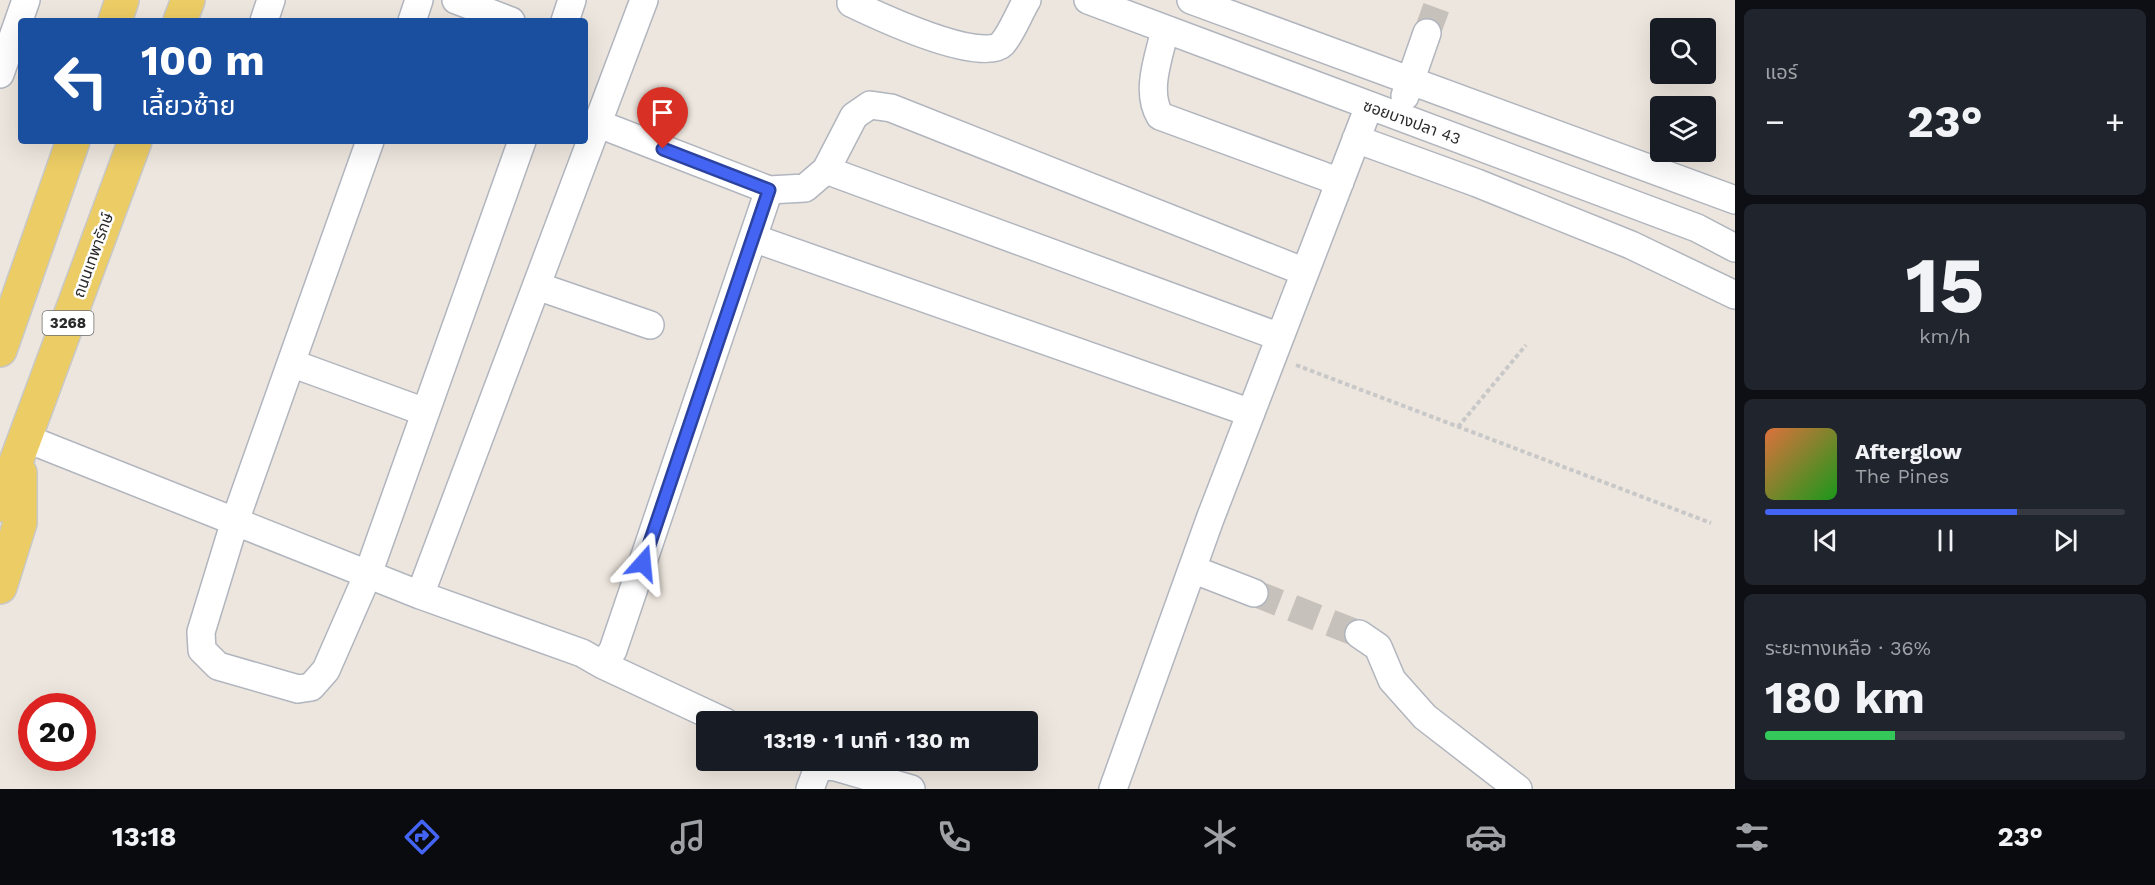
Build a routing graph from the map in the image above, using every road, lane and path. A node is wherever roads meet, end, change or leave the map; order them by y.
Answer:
1 (26, 0) edge
2 (122, 0) edge
3 (188, 0) edge
4 (271, 0) edge
5 (419, 0) edge
6 (456, 0) edge
7 (572, 0) edge
8 (644, 0) edge
9 (1027, 0) edge
10 (1088, 0) edge
11 (849, 1) edge
12 (1203, 4) edge
13 (20, 18) edge
14 (116, 18) edge
15 (181, 18) edge
16 (265, 18) edge
17 (413, 18) edge
18 (503, 18) edge
19 (566, 18) edge
20 (18, 23) edge
21 (1166, 30) junction
22 (1427, 33) tunnel mouth
23 (1203, 44) junction
24 (0, 74) edge
25 (1411, 79) junction
26 (1369, 106) junction
27 (1398, 117) junction
28 (598, 124) junction
29 (1356, 139) junction
30 (72, 144) edge
31 (134, 144) edge
32 (369, 144) edge
33 (521, 144) edge
34 (826, 170) junction
35 (1663, 173) junction
36 (1340, 182) junction
37 (769, 190) junction
38 (1735, 200) edge
39 (1647, 209) junction
40 (753, 238) junction
41 (1735, 248) edge
42 (1305, 272) junction
43 (537, 286) junction
44 (1735, 295) edge
45 (650, 325) dead end
46 (1526, 345) dead end
47 (1276, 347) junction
48 (0, 350) edge
49 (291, 363) junction
50 (425, 412) junction
51 (1251, 412) junction
52 (1458, 427) junction
53 (22, 444) junction
54 (0, 505) edge
55 (235, 521) junction
56 (1710, 523) dead end
57 (1192, 569) junction
58 (368, 574) junction
59 (0, 587) edge
60 (1254, 594) tunnel mouth
61 (420, 595) junction
62 (1359, 634) tunnel mouth
63 (603, 665) junction
64 (701, 711) edge
65 (850, 771) edge
66 (911, 789) edge
67 (1113, 789) edge
68 (1518, 789) edge

1 - 13 street
2 - 14 main road
3 - 15 main road
4 - 16 street
5 - 17 street
6 - 18 street
7 - 19 street
8 - 28 street
9 - 11 street
10 - 21 street, ซอยบางปลา 43
12 - 23 street
12 - 25 street
20 - 24 street
21 - 23 street, ซอยบางปลา 43
21 - 36 street
22 - 25 street
23 - 26 street, ซอยบางปลา 43
25 - 27 street
25 - 35 street
26 - 27 street, ซอยบางปลา 43
26 - 29 street
27 - 39 street, ซอยบางปลา 43
28 - 37 street
28 - 43 street
29 - 36 street
29 - 44 street
30 - 48 main road
31 - 53 main road, ถนนเทพารักษ์ / 3268
32 - 49 street
33 - 50 street
34 - 37 street
34 - 42 street
34 - 47 street
35 - 38 street
35 - 39 street
36 - 42 street
37 - 40 street
39 - 41 street, ซอยบางปลา 43
40 - 51 street
40 - 63 street
42 - 47 street
43 - 45 street
43 - 61 street
46 - 52 path
47 - 51 street
47 - 52 path
49 - 50 street
49 - 55 street
50 - 58 street
51 - 57 street
52 - 56 path
53 - 54 main road, ถนนเทพารักษ์ / 3268
53 - 55 street
53 - 59 main road
55 - 58 street
55 - 58 street
57 - 60 street
57 - 67 street
58 - 61 street
61 - 63 street
62 - 68 street
63 - 64 street
65 - 66 street

